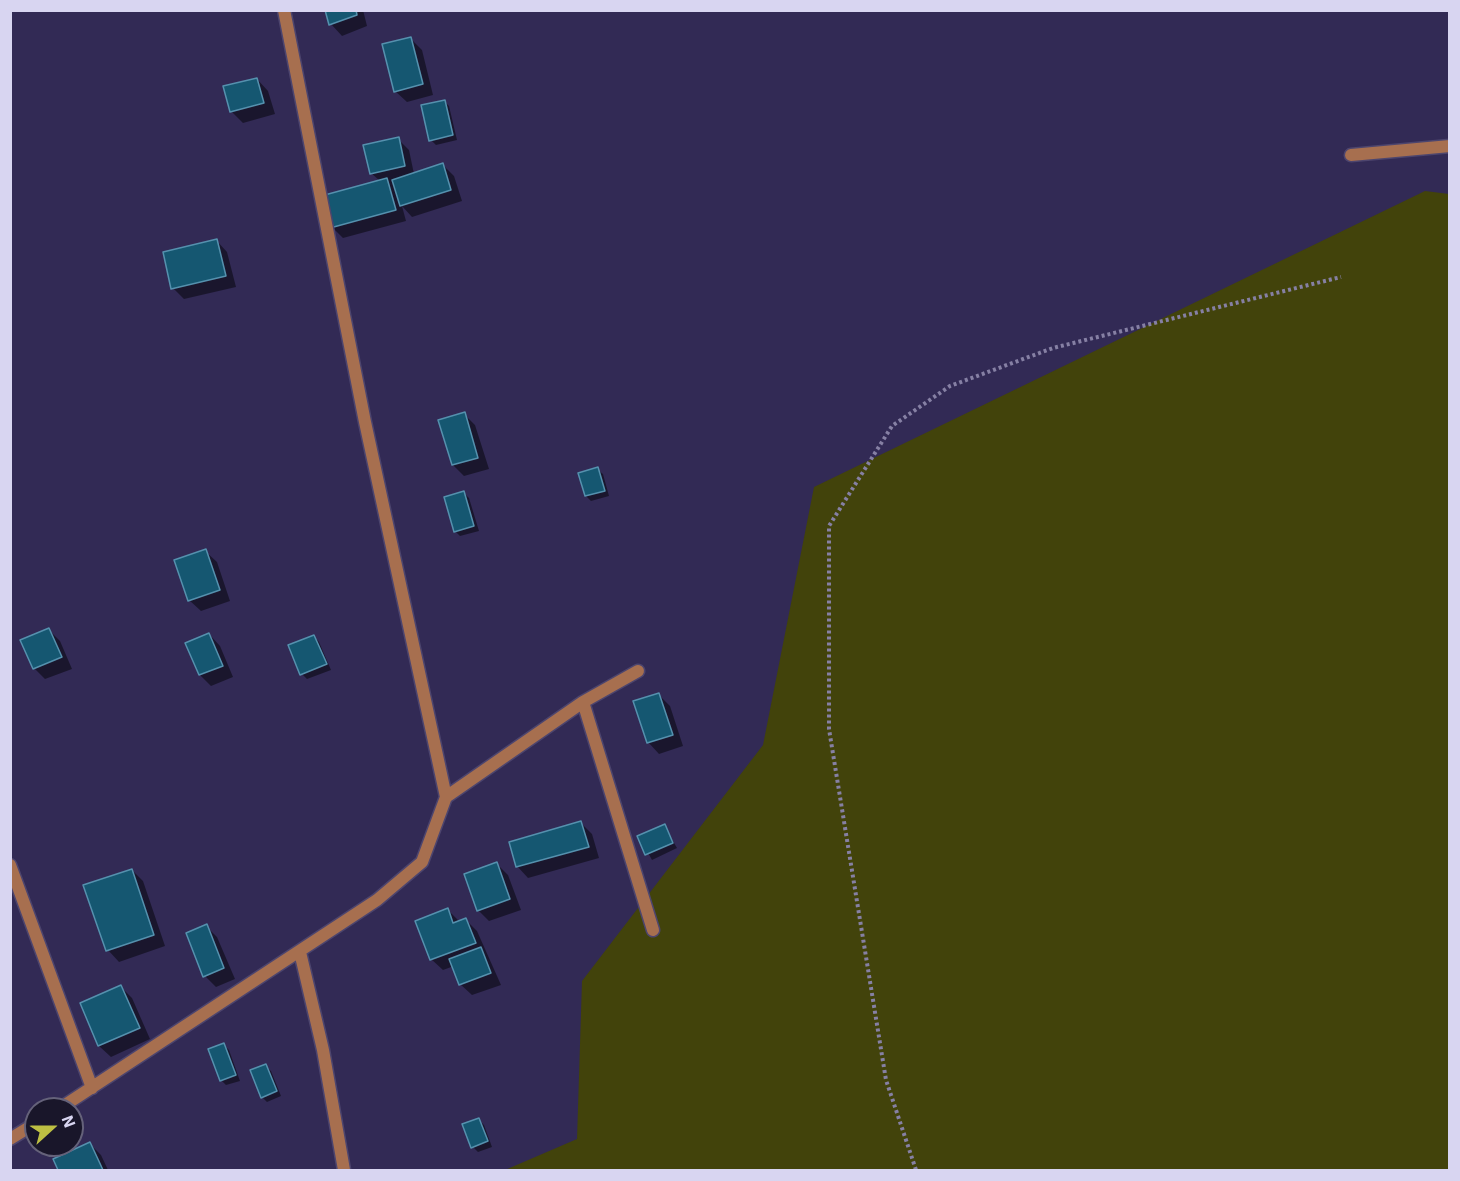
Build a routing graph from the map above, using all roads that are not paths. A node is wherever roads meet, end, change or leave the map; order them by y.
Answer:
1 (284, 10) edge
2 (1449, 146) edge
3 (1351, 155) dead end
4 (638, 671) dead end
5 (583, 702) junction
6 (446, 796) junction
7 (10, 865) edge
8 (653, 930) dead end
9 (300, 952) junction
10 (92, 1088) junction
11 (78, 1097) edge
12 (24, 1130) edge
13 (10, 1139) edge
14 (344, 1170) edge

1 - 6 street
2 - 3 street
4 - 5 street
5 - 6 street
5 - 8 street
6 - 9 street
7 - 10 street
9 - 10 street
9 - 14 street
10 - 11 street
12 - 13 street

